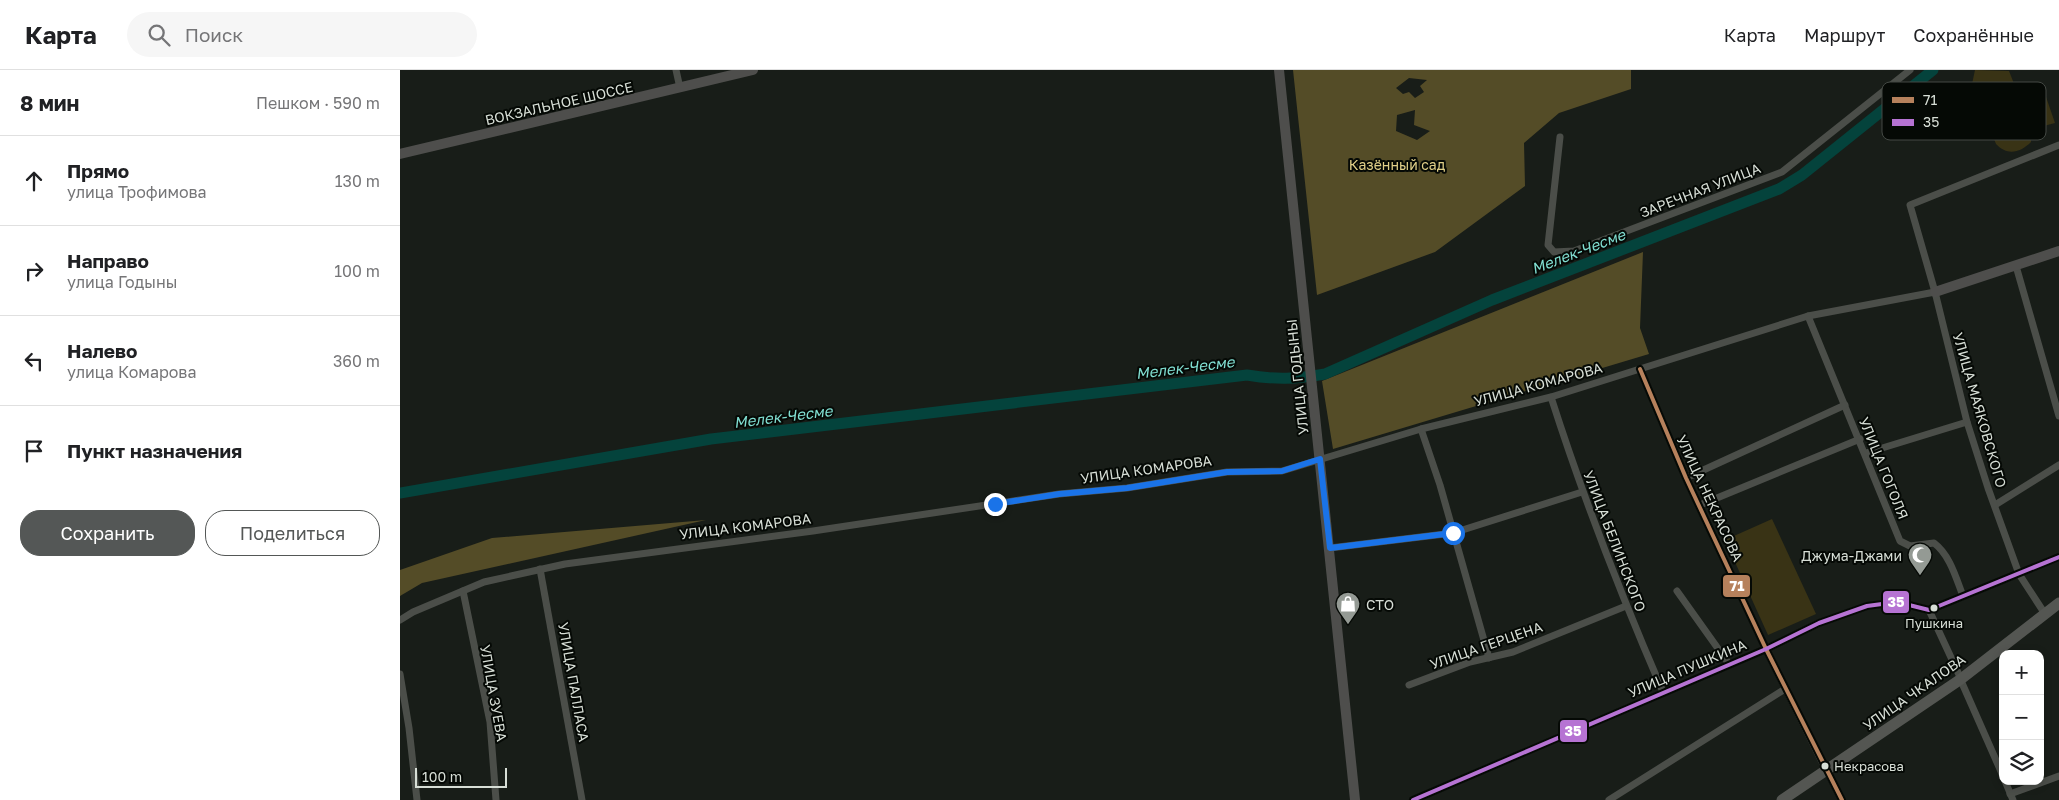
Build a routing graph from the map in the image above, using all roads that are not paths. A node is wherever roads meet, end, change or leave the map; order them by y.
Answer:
1 (676, 70) edge
2 (753, 70) edge
3 (1279, 70) edge
4 (1910, 70) edge
5 (1895, 82) edge
6 (680, 88) junction
7 (1882, 92) edge
8 (1560, 137) dead end
9 (2059, 145) edge
10 (400, 154) edge
11 (2059, 251) edge
12 (2016, 266) junction
13 (1935, 292) junction
14 (1808, 316) junction
15 (1640, 369) junction
16 (1551, 397) junction
17 (1845, 405) junction
18 (2059, 416) edge
19 (1968, 422) junction
20 (1421, 429) junction
21 (1860, 439) junction
22 (1866, 453) junction
23 (1320, 459) junction
24 (2059, 465) edge
25 (1686, 478) junction
26 (1582, 492) junction
27 (1700, 505) junction
28 (1995, 505) junction
29 (1453, 533) junction
30 (1330, 548) junction
31 (2059, 557) edge
32 (540, 569) junction
33 (2019, 574) junction
34 (463, 591) junction
35 (1677, 591) dead end
36 (1963, 596) junction
37 (2059, 603) edge
38 (1626, 606) junction
39 (2059, 608) edge
40 (1929, 610) junction
41 (2046, 616) junction
42 (400, 620) edge
43 (1766, 649) junction
44 (1489, 658) junction
45 (1729, 664) junction
46 (400, 674) edge
47 (1961, 681) junction
48 (1409, 685) dead end
49 (1786, 689) junction
50 (1663, 692) junction
51 (1999, 767) edge
52 (1827, 771) junction
53 (2059, 776) edge
54 (2006, 785) edge
55 (2011, 797) edge
56 (417, 800) edge
57 (496, 800) edge
58 (582, 800) edge
59 (1354, 800) edge
60 (1413, 800) edge
61 (1609, 800) edge
62 (1782, 800) edge
63 (1788, 800) edge
64 (1842, 800) edge

1 - 6 street
2 - 6 main road, ВОКЗАЛЬНОЕ ШОССЕ
3 - 23 main road, УЛИЦА ГОДЫНЫ
4 - 5 street, ЗАРЕЧНАЯ УЛИЦА
6 - 10 main road, ВОКЗАЛЬНОЕ ШОССЕ
7 - 8 street, ЗАРЕЧНАЯ УЛИЦА
9 - 13 street, УЛИЦА МАЯКОВСКОГО
11 - 12 main road, УЛИЦА КОМАРОВА
12 - 13 main road, УЛИЦА КОМАРОВА
12 - 18 street
13 - 14 street, УЛИЦА КОМАРОВА
13 - 19 street, УЛИЦА МАЯКОВСКОГО
14 - 15 street, УЛИЦА КОМАРОВА
14 - 17 street, УЛИЦА ГОГОЛЯ
15 - 16 street, УЛИЦА КОМАРОВА
15 - 25 street, УЛИЦА НЕКРАСОВА
16 - 20 street, УЛИЦА КОМАРОВА
16 - 26 street, УЛИЦА БЕЛИНСКОГО
17 - 21 street, УЛИЦА ГОГОЛЯ
17 - 25 street
19 - 22 street
19 - 28 street, УЛИЦА МАЯКОВСКОГО
20 - 23 street, УЛИЦА КОМАРОВА
20 - 29 street
21 - 22 street, УЛИЦА ГОГОЛЯ
21 - 27 street
22 - 36 street, УЛИЦА ГОГОЛЯ
23 - 30 main road, УЛИЦА ГОДЫНЫ
23 - 32 street, УЛИЦА КОМАРОВА
24 - 28 street
25 - 27 street, УЛИЦА НЕКРАСОВА
26 - 29 street
26 - 38 street, УЛИЦА БЕЛИНСКОГО
27 - 43 street, УЛИЦА НЕКРАСОВА
28 - 33 street, УЛИЦА МАЯКОВСКОГО
29 - 30 street
29 - 44 street
30 - 59 main road, УЛИЦА ГОДЫНЫ
31 - 33 street
32 - 34 street, УЛИЦА КОМАРОВА
32 - 58 street, УЛИЦА ПАЛЛАСА
33 - 36 street
33 - 41 street, УЛИЦА МАЯКОВСКОГО
34 - 42 street, УЛИЦА КОМАРОВА
34 - 57 street, УЛИЦА ЗУЕВА
35 - 45 street
36 - 40 street
37 - 41 main road, УЛИЦА ЧКАЛОВА
38 - 44 street, УЛИЦА ГЕРЦЕНА
38 - 50 street, УЛИЦА БЕЛИНСКОГО
39 - 41 main road, УЛИЦА ЧКАЛОВА
40 - 43 street, УЛИЦА ПУШКИНА
40 - 47 street
41 - 47 main road, УЛИЦА ЧКАЛОВА
43 - 45 street, УЛИЦА ПУШКИНА
43 - 49 street, УЛИЦА НЕКРАСОВА
44 - 48 street, УЛИЦА ГЕРЦЕНА
45 - 50 street, УЛИЦА ПУШКИНА
46 - 56 street
47 - 51 street
47 - 52 main road, УЛИЦА ЧКАЛОВА
49 - 52 street, УЛИЦА НЕКРАСОВА
49 - 61 street
50 - 60 street, УЛИЦА ПУШКИНА
52 - 62 main road, УЛИЦА ЧКАЛОВА
52 - 63 main road, УЛИЦА ЧКАЛОВА
52 - 64 street, УЛИЦА НЕКРАСОВА
53 - 55 street
54 - 55 street

